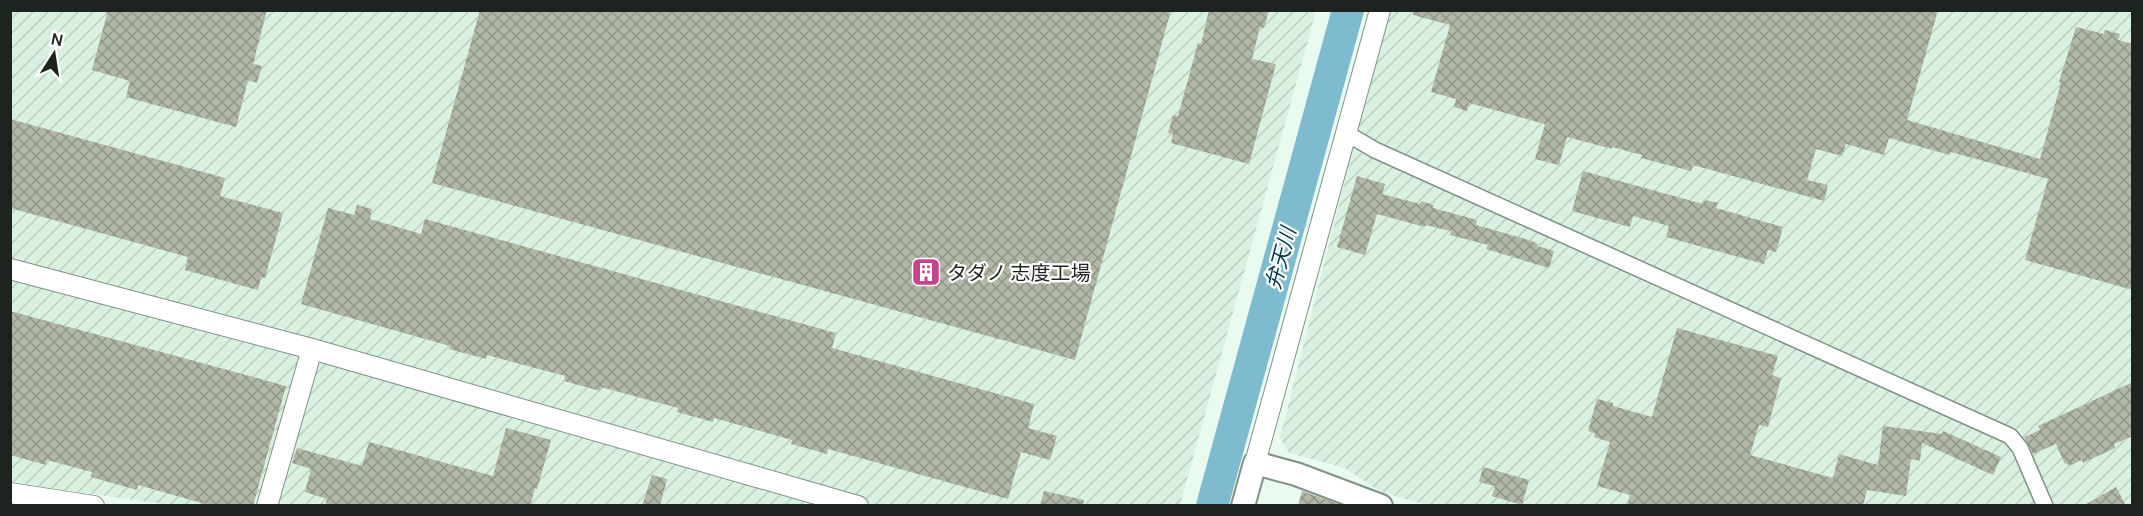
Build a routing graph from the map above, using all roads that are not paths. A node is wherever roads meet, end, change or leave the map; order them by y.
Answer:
1 (1380, 10) edge
2 (1346, 133) junction
3 (10, 269) edge
4 (312, 349) junction
5 (1255, 462) junction
6 (10, 493) edge
7 (94, 506) edge
8 (267, 506) edge
9 (858, 506) edge
10 (1243, 506) edge
11 (1382, 506) edge
12 (2044, 506) edge

1 - 2 street
2 - 5 street
2 - 12 street
3 - 4 street
4 - 8 street
4 - 9 street
5 - 10 main road
5 - 11 main road
6 - 7 street

